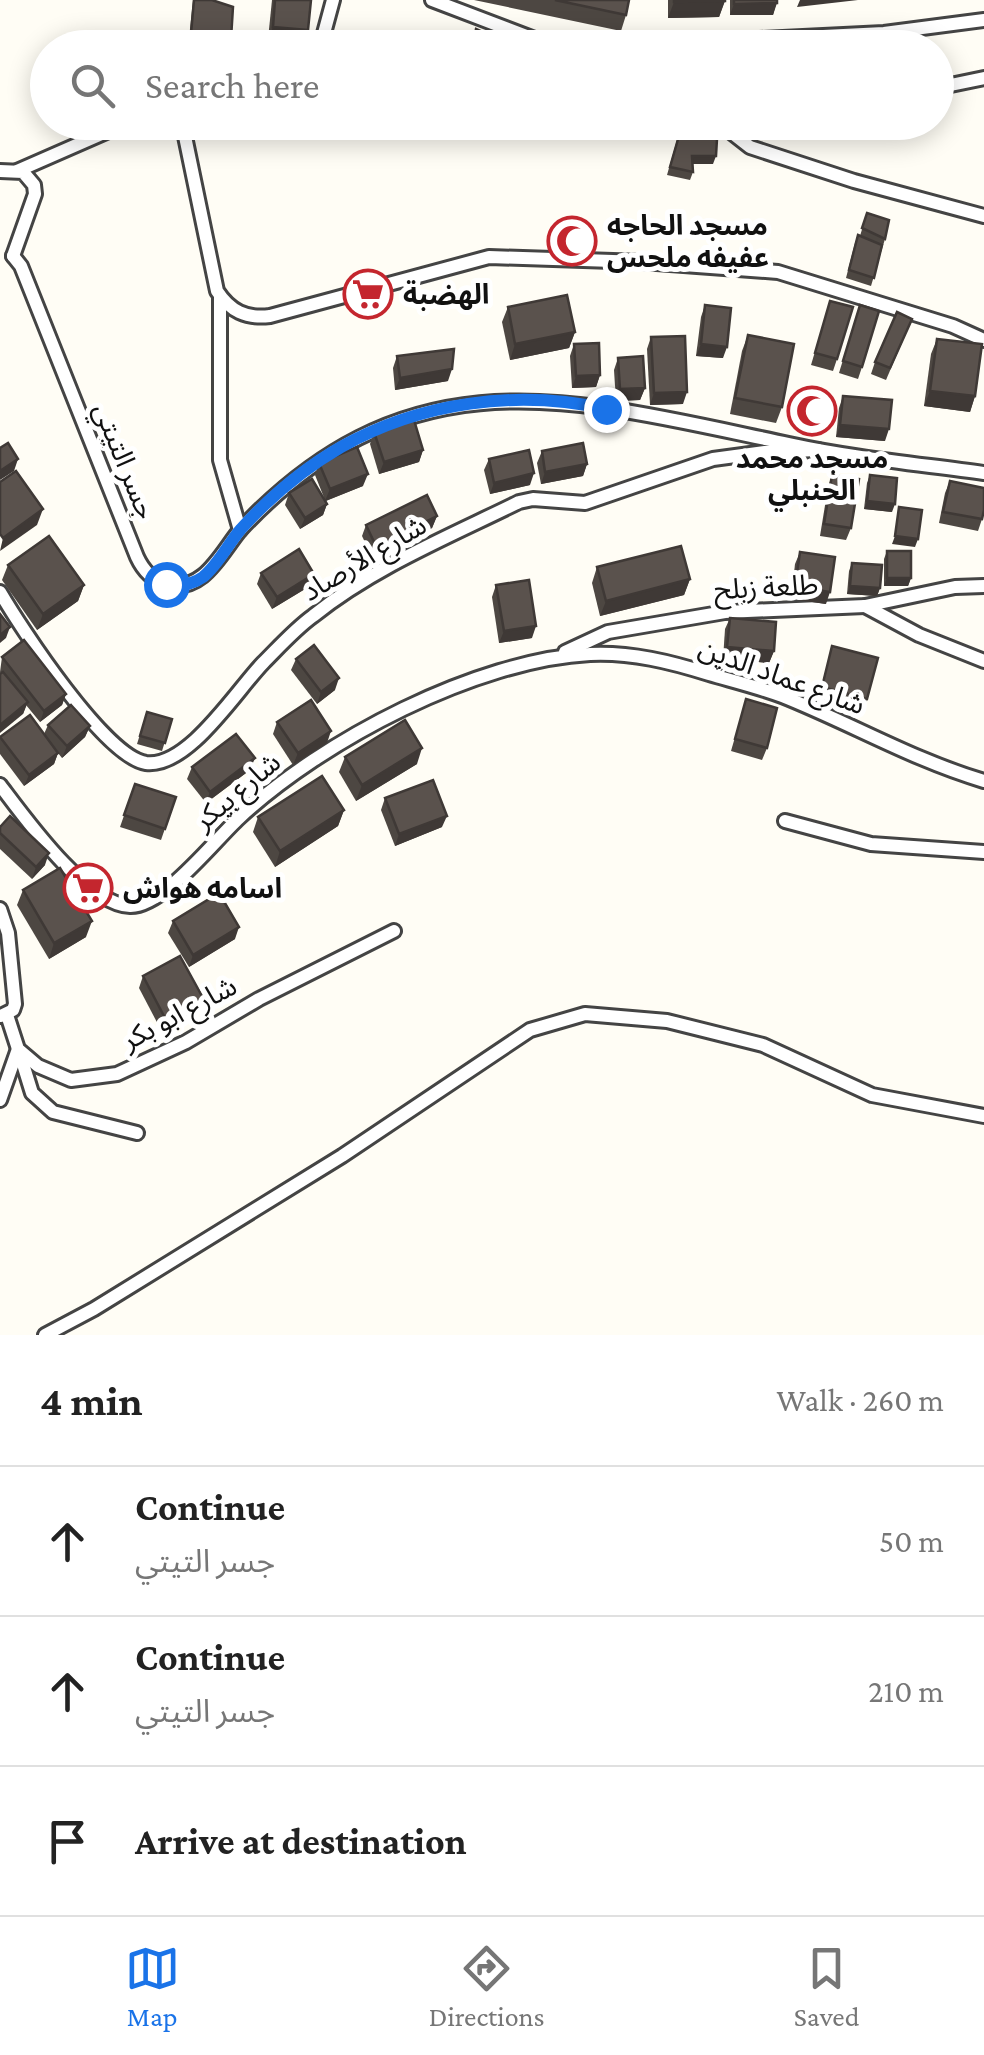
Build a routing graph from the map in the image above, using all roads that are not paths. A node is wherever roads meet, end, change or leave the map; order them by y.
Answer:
1 (334, 0) edge
2 (432, 0) edge
3 (455, 0) edge
4 (984, 20) edge
5 (325, 30) edge
6 (511, 30) edge
7 (511, 30) edge
8 (907, 30) edge
9 (984, 78) edge
10 (954, 84) edge
11 (88, 140) edge
12 (186, 140) edge
13 (741, 140) edge
14 (0, 171) edge
15 (17, 171) junction
16 (984, 216) edge
17 (7, 253) edge
18 (220, 296) junction
19 (984, 340) edge
20 (818, 450) junction
21 (984, 474) edge
22 (240, 530) junction
23 (984, 586) edge
24 (0, 592) edge
25 (865, 606) junction
26 (555, 657) junction
27 (984, 661) edge
28 (984, 781) edge
29 (0, 785) edge
30 (785, 821) dead end
31 (984, 852) edge
32 (0, 908) edge
33 (394, 932) dead end
34 (4, 1016) edge
35 (18, 1049) junction
36 (0, 1100) edge
37 (984, 1116) edge
38 (137, 1132) dead end
39 (44, 1335) edge

1 - 5 street
2 - 6 street
3 - 7 street
4 - 8 street
9 - 10 street
11 - 15 street
12 - 18 street
13 - 16 street
14 - 15 street
15 - 17 street
17 - 22 street, جسر التيتي
18 - 19 street
18 - 22 street
20 - 21 street
20 - 22 street, جسر التيتي
20 - 24 street, شارع الأرصاد
23 - 25 street, طلعة زبلح
25 - 26 street, طلعة زبلح
25 - 27 street
26 - 28 street, شارع عماد الدين
26 - 29 street, شارع بيكر
30 - 31 street
32 - 34 street
33 - 35 street, شارع ابو بكر
34 - 35 street
35 - 36 street
35 - 38 street
37 - 39 street

